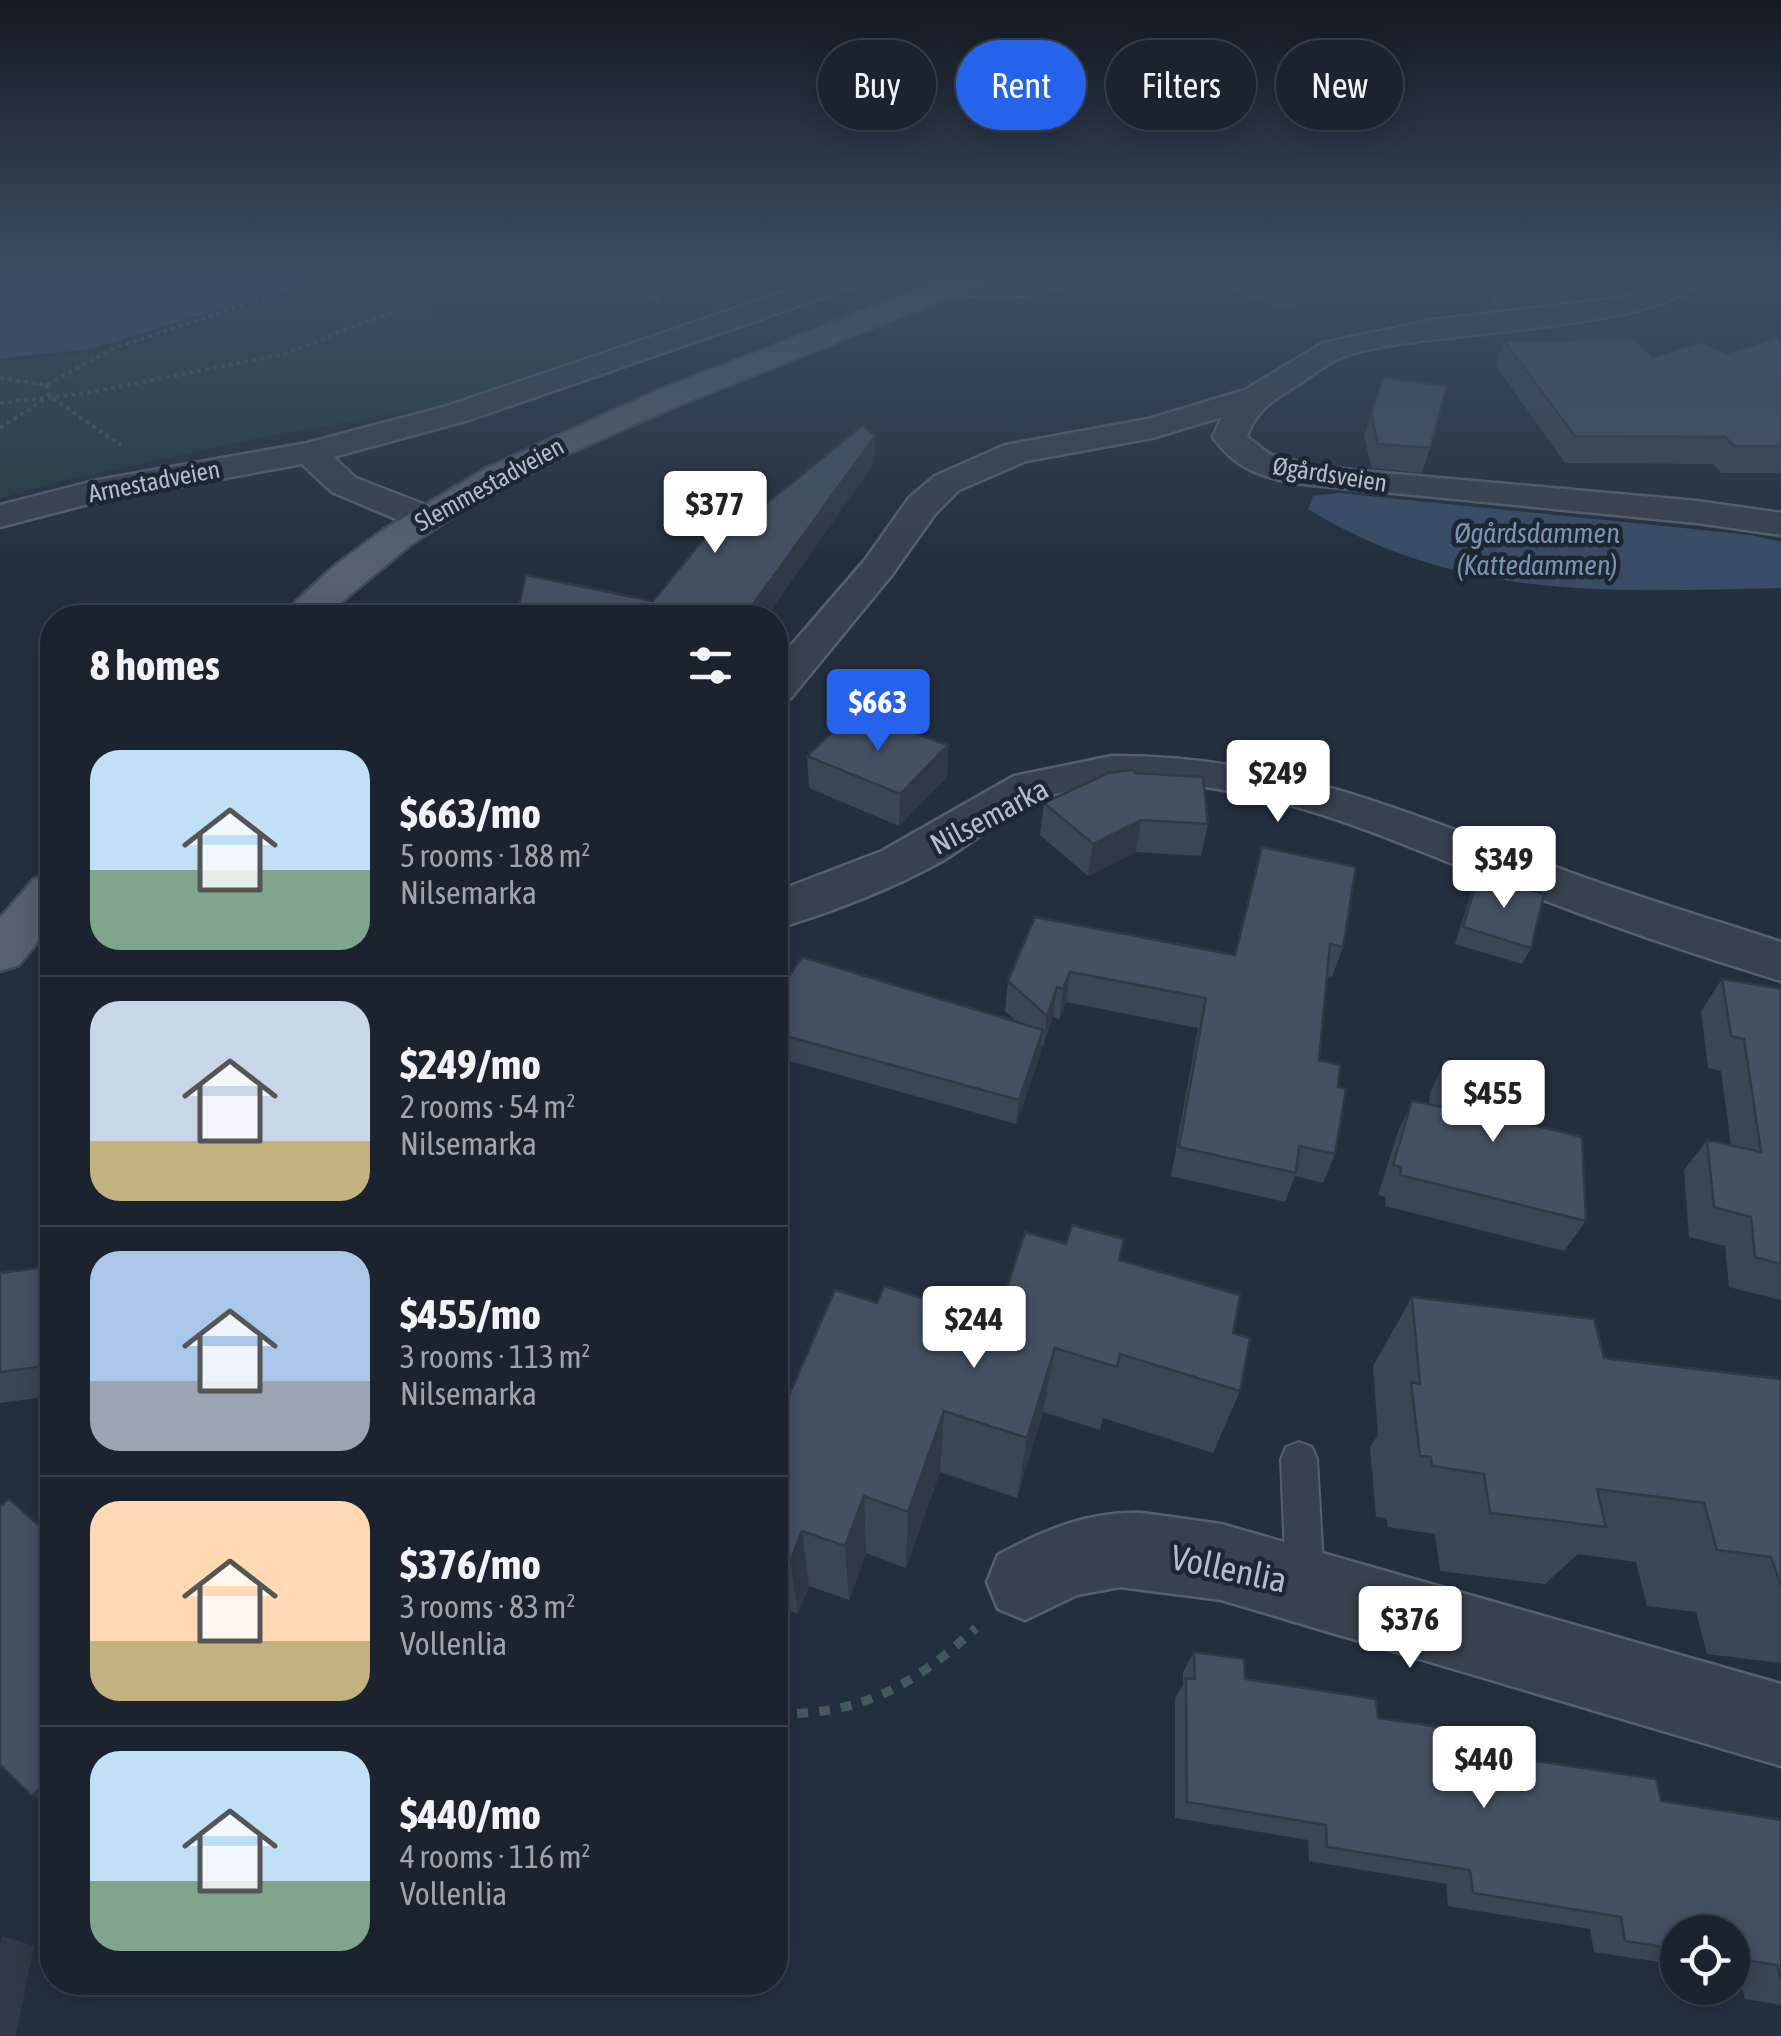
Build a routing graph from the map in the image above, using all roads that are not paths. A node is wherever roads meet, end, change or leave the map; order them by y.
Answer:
1 (580, 370) edge
2 (741, 370) edge
3 (1300, 370) edge
4 (1256, 397) junction
5 (309, 453) junction
6 (0, 516) edge
7 (423, 516) junction
8 (1781, 524) edge
9 (313, 605) edge
10 (788, 675) edge
11 (788, 879) edge
12 (830, 890) junction
13 (40, 905) edge
14 (788, 907) edge
15 (0, 952) edge
16 (1781, 962) edge
17 (1299, 1459) dead end
18 (1024, 1582) road end
19 (1305, 1584) junction
20 (1781, 1726) edge

1 - 5 street, Arnestadveien
2 - 7 main road, Slemmestadveien
3 - 4 street
4 - 8 street, Øgårdsveien
4 - 10 street
5 - 6 street, Arnestadveien
5 - 7 street
7 - 9 main road, Slemmestadveien
11 - 12 street
12 - 14 street, Nilsemarka
12 - 16 street, Nilsemarka
13 - 15 main road
17 - 19 lane
18 - 19 street, Vollenlia
19 - 20 street, Vollenlia

